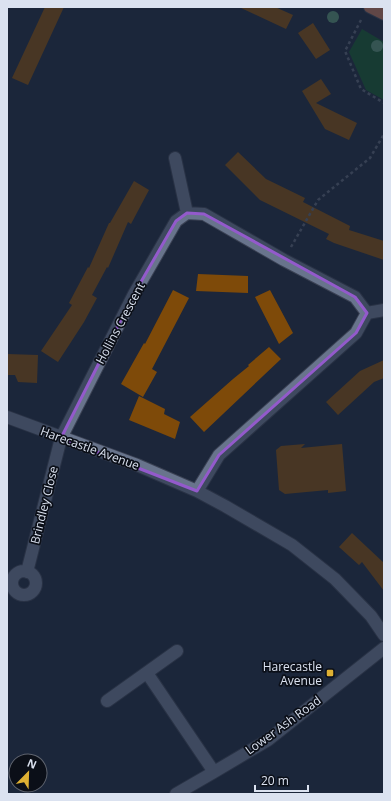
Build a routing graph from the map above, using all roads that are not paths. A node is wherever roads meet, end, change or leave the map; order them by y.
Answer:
1 (370, 7) edge
2 (384, 14) edge
3 (175, 158) dead end
4 (187, 213) junction
5 (384, 310) edge
6 (367, 313) junction
7 (7, 417) edge
8 (60, 438) junction
9 (197, 491) junction
10 (27, 572) dead end
11 (384, 634) edge
12 (384, 648) edge
13 (177, 651) dead end
14 (147, 673) junction
15 (107, 701) dead end
16 (214, 772) junction
17 (176, 794) edge

1 - 2 main road
3 - 4 street
4 - 6 street
4 - 8 street, Hollins Crescent
5 - 6 street
6 - 9 street
7 - 8 street, Harecastle Avenue
8 - 9 street, Harecastle Avenue
8 - 10 street, Brindley Close
9 - 11 street, Harecastle Avenue
12 - 16 street, Lower Ash Road
13 - 14 street
14 - 15 street
14 - 16 street
16 - 17 street, Lower Ash Road

